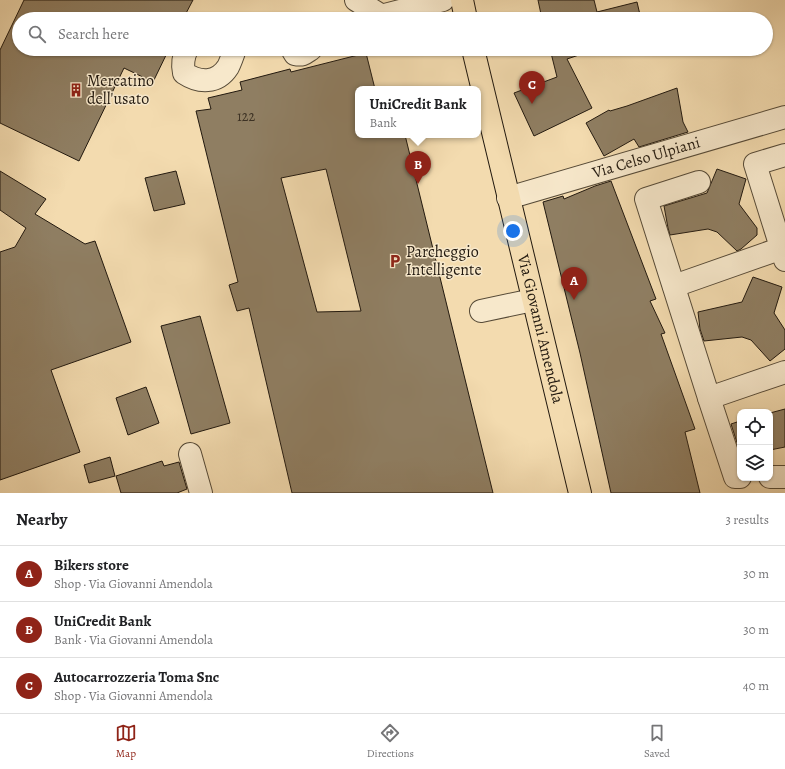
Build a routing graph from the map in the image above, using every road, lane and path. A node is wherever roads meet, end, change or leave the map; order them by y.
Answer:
1 (356, 0) edge
2 (443, 0) edge
3 (462, 0) edge
4 (369, 12) edge
5 (398, 12) edge
6 (465, 12) edge
7 (184, 56) edge
8 (232, 56) edge
9 (475, 56) edge
10 (785, 117) edge
11 (785, 155) edge
12 (699, 182) dead end
13 (508, 198) junction
14 (784, 252) edge
15 (674, 286) junction
16 (533, 300) junction
17 (481, 311) dead end
18 (785, 372) edge
19 (709, 398) junction
20 (190, 454) dead end
21 (737, 477) edge
22 (773, 477) edge
23 (785, 477) edge
24 (201, 493) edge
25 (580, 493) edge

1 - 4 street
2 - 5 street
3 - 6 main road
7 - 8 street
9 - 13 main road, Via Giovanni Amendola
10 - 13 street, Via Celso Ulpiani
11 - 14 street
12 - 15 street
13 - 16 main road, Via Giovanni Amendola
14 - 15 street
15 - 19 street
16 - 17 street
16 - 25 main road, Via Giovanni Amendola
18 - 19 street
19 - 21 street
20 - 24 street
22 - 23 street

